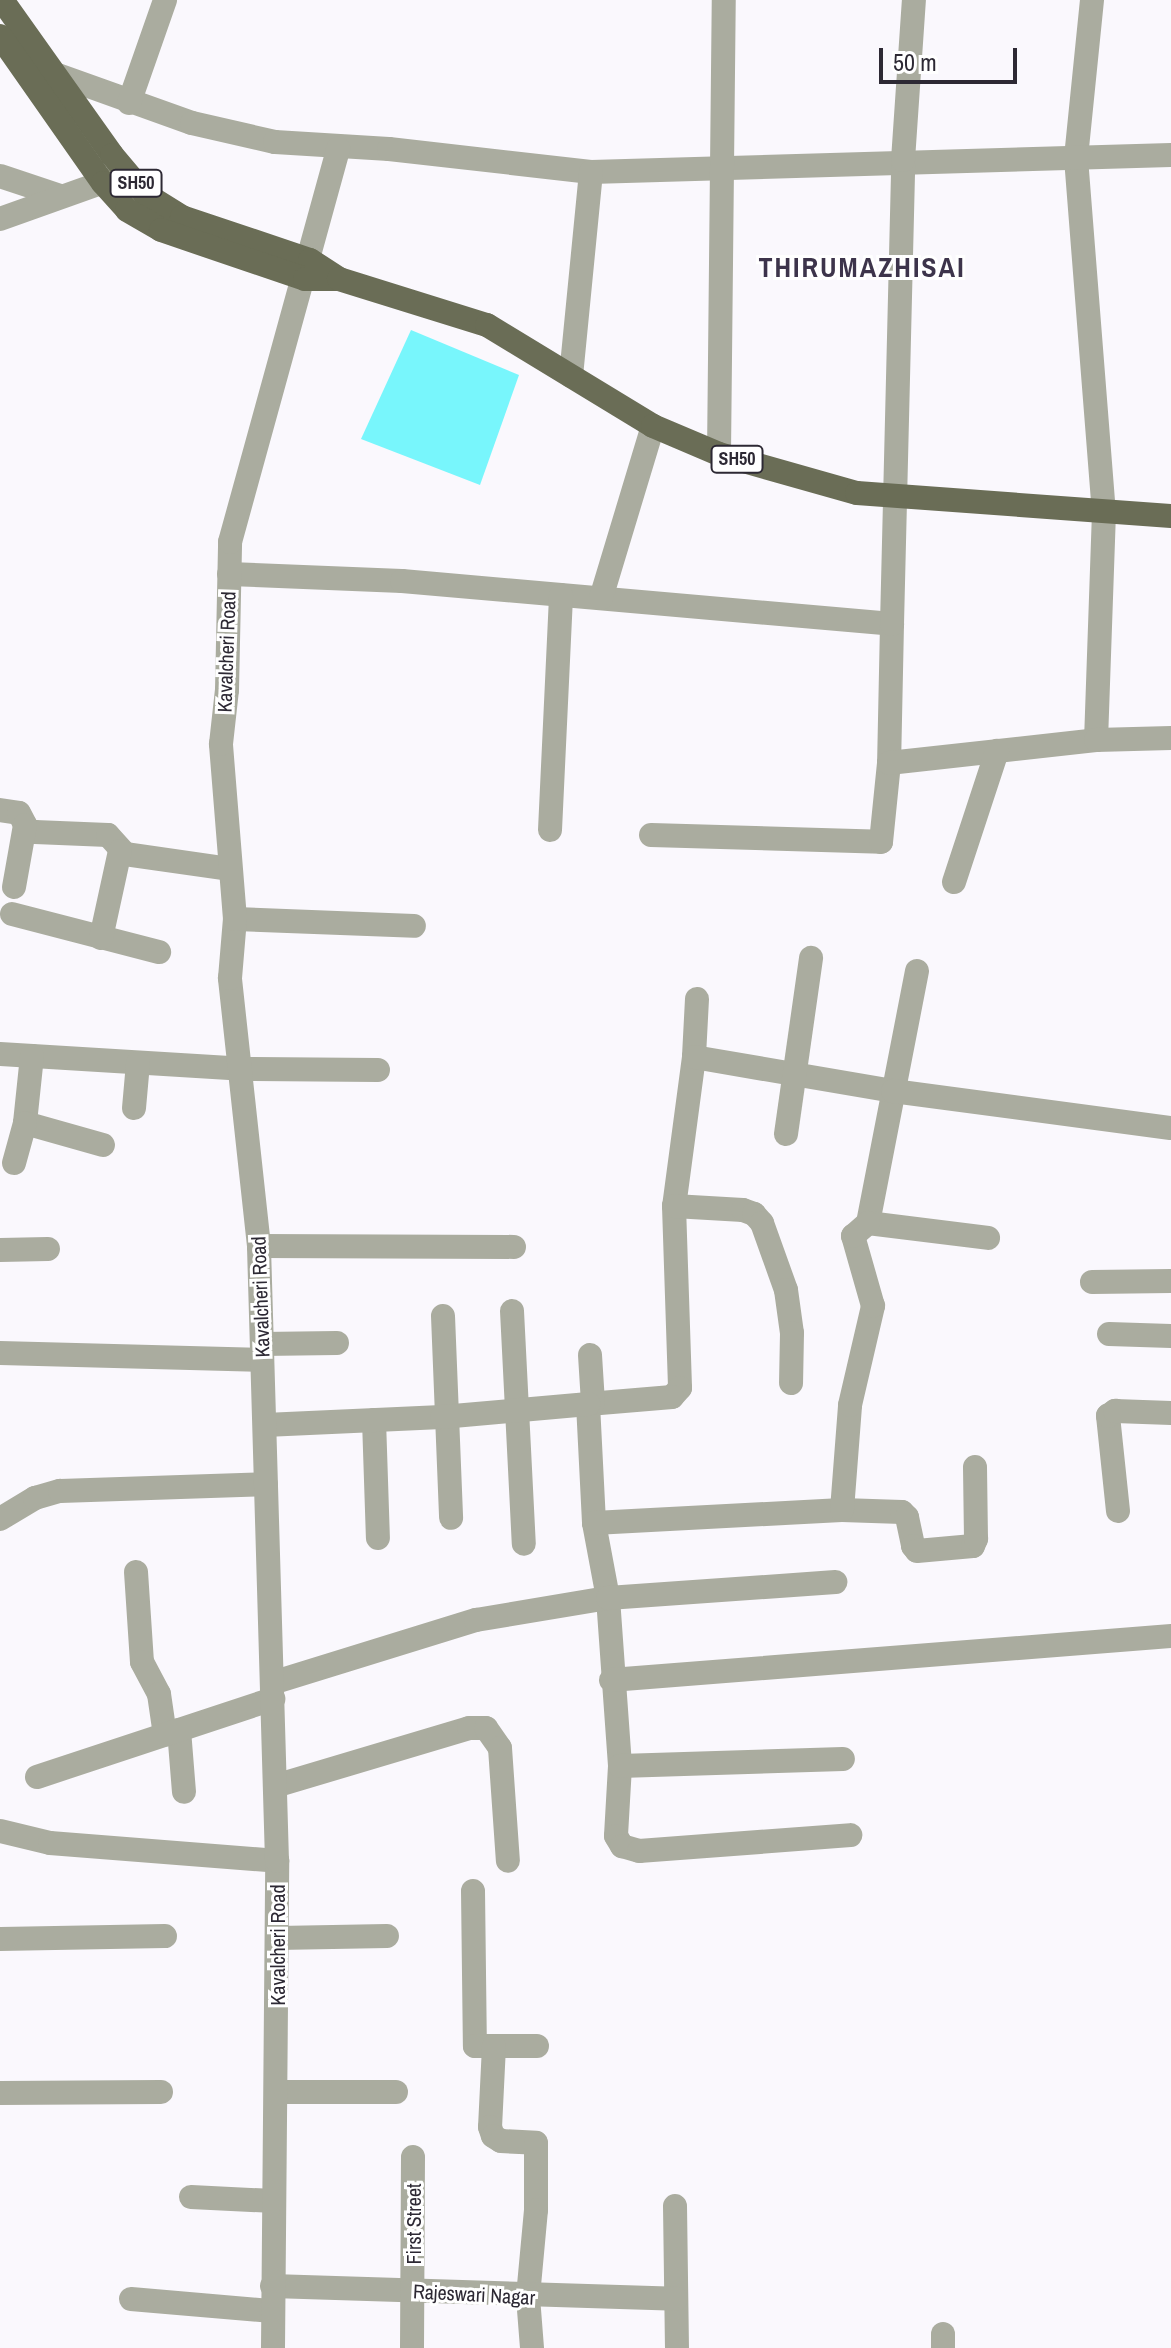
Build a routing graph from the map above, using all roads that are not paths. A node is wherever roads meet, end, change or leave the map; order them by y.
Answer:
1 (2, 0) edge
2 (165, 0) edge
3 (724, 0) edge
4 (914, 0) edge
5 (1092, 0) edge
6 (0, 36) edge
7 (55, 74) junction
8 (129, 103) junction
9 (338, 149) junction
10 (1171, 155) edge
11 (1076, 158) junction
12 (903, 160) junction
13 (720, 170) junction
14 (591, 172) junction
15 (127, 174) junction
16 (0, 176) edge
17 (103, 183) junction
18 (60, 196) junction
19 (0, 219) edge
20 (307, 270) junction
21 (571, 376) junction
22 (653, 426) junction
23 (719, 454) junction
24 (896, 495) junction
25 (1104, 512) junction
26 (1171, 516) edge
27 (229, 574) junction
28 (561, 595) junction
29 (601, 598) junction
30 (892, 624) junction
31 (1171, 738) edge
32 (1096, 740) junction
33 (997, 751) junction
34 (889, 763) junction
35 (0, 810) edge
36 (25, 825) junction
37 (550, 830) dead end
38 (651, 835) dead end
39 (120, 851) junction
40 (229, 869) junction
41 (954, 882) dead end
42 (14, 887) dead end
43 (12, 914) dead end
44 (235, 919) junction
45 (414, 926) dead end
46 (101, 938) junction
47 (159, 952) dead end
48 (811, 958) dead end
49 (917, 971) dead end
50 (697, 999) dead end
51 (0, 1054) edge
52 (32, 1056) junction
53 (694, 1057) junction
54 (138, 1063) junction
55 (242, 1069) junction
56 (378, 1070) dead end
57 (796, 1077) junction
58 (893, 1091) junction
59 (134, 1108) dead end
60 (25, 1123) junction
61 (1171, 1128) edge
62 (786, 1134) dead end
63 (103, 1145) dead end
64 (14, 1163) dead end
65 (674, 1206) junction
66 (868, 1223) junction
67 (988, 1238) dead end
68 (259, 1246) junction
69 (514, 1247) dead end
70 (48, 1249) dead end
71 (0, 1250) edge
72 (1171, 1281) edge
73 (1092, 1282) dead end
74 (512, 1311) dead end
75 (443, 1316) dead end
76 (1109, 1334) dead end
77 (1171, 1336) edge
78 (337, 1343) dead end
79 (262, 1352) junction
80 (0, 1353) edge
81 (590, 1355) dead end
82 (791, 1383) dead end
83 (591, 1404) junction
84 (517, 1409) junction
85 (1171, 1413) edge
86 (448, 1417) junction
87 (374, 1420) junction
88 (265, 1425) junction
89 (975, 1467) dead end
90 (266, 1484) junction
91 (842, 1510) junction
92 (1118, 1511) dead end
93 (451, 1518) dead end
94 (0, 1519) edge
95 (594, 1523) junction
96 (378, 1538) dead end
97 (524, 1544) dead end
98 (136, 1572) dead end
99 (835, 1582) dead end
100 (608, 1598) junction
101 (1171, 1636) edge
102 (611, 1680) junction
103 (272, 1691) junction
104 (172, 1733) junction
105 (843, 1759) dead end
106 (620, 1766) junction
107 (37, 1777) dead end
108 (275, 1786) junction
109 (184, 1792) dead end
110 (0, 1831) edge
111 (850, 1835) dead end
112 (277, 1861) junction
113 (508, 1861) dead end
114 (473, 1891) dead end
115 (165, 1936) dead end
116 (387, 1936) dead end
117 (278, 1938) junction
118 (0, 1939) edge
119 (494, 2046) junction
120 (537, 2046) dead end
121 (161, 2092) dead end
122 (277, 2092) junction
123 (396, 2092) dead end
124 (0, 2093) edge
125 (413, 2157) dead end
126 (191, 2197) dead end
127 (274, 2201) junction
128 (675, 2206) dead end
129 (272, 2286) junction
130 (414, 2291) junction
131 (528, 2297) junction
132 (131, 2299) dead end
133 (676, 2299) junction
134 (272, 2311) junction
135 (273, 2348) edge
136 (412, 2348) edge
137 (532, 2348) edge
138 (677, 2348) edge

1 - 7 main road, SH50
2 - 8 street
3 - 13 street
4 - 12 street
5 - 11 street
6 - 17 main road, SH50
7 - 8 street
7 - 15 main road, SH50
8 - 9 street
9 - 14 street
9 - 20 street, Kavalcheri Road
10 - 11 street
11 - 12 street
11 - 25 street
12 - 13 street
12 - 24 street
13 - 14 street
13 - 23 street
14 - 21 street
15 - 17 street
15 - 20 main road, SH50
16 - 18 street
17 - 18 street
17 - 20 main road, SH50
18 - 19 street
20 - 21 main road, SH50
20 - 27 street, Kavalcheri Road
21 - 22 main road, SH50
22 - 23 main road, SH50
22 - 29 street
23 - 24 main road, SH50
24 - 25 main road, SH50
24 - 30 street
25 - 26 main road, SH50
25 - 32 street
27 - 28 street
27 - 40 street, Kavalcheri Road
28 - 29 street
28 - 37 street
29 - 30 street
30 - 34 street
31 - 32 street
32 - 33 street
33 - 34 street
33 - 41 street
34 - 38 street
35 - 36 street
36 - 39 street
36 - 42 street
39 - 40 street
39 - 46 street
40 - 44 street, Kavalcheri Road
43 - 46 street
44 - 45 street
44 - 55 street, Kavalcheri Road
46 - 47 street
48 - 57 street
49 - 58 street
50 - 53 street
51 - 52 street
52 - 54 street
52 - 60 street
53 - 57 street
53 - 65 street
54 - 55 street
54 - 59 street
55 - 56 street
55 - 68 street, Kavalcheri Road
57 - 58 street
57 - 62 street
58 - 61 street
58 - 66 street
60 - 63 street
60 - 64 street
65 - 82 street
65 - 83 street
66 - 67 street
66 - 91 street
68 - 69 street
68 - 79 street, Kavalcheri Road
70 - 71 street
72 - 73 street
74 - 84 street
75 - 86 street
76 - 77 street
78 - 79 street
79 - 80 street
79 - 88 street, Kavalcheri Road
81 - 83 street
83 - 84 street
83 - 95 street
84 - 86 street
84 - 97 street
85 - 92 street
86 - 87 street
86 - 93 street
87 - 88 street
87 - 96 street
88 - 90 street, Kavalcheri Road
89 - 91 street
90 - 94 street
90 - 103 street, Kavalcheri Road
91 - 95 street
95 - 100 street
98 - 104 street
99 - 100 street
100 - 102 street
100 - 103 street
101 - 102 street
102 - 106 street
103 - 104 street
103 - 108 street, Kavalcheri Road
104 - 107 street
104 - 109 street
105 - 106 street
106 - 111 street
108 - 112 street, Kavalcheri Road
108 - 113 street
110 - 112 street
112 - 117 street, Kavalcheri Road
114 - 119 street
115 - 118 street
116 - 117 street
117 - 122 street, Kavalcheri Road
119 - 120 street
119 - 131 street
121 - 124 street
122 - 123 street
122 - 127 street, Kavalcheri Road
125 - 130 street, First Street
126 - 127 street
127 - 129 street, Kavalcheri Road
128 - 133 street
129 - 130 street, Rajeswari Nagar
129 - 134 street, Kavalcheri Road
130 - 131 street, Rajeswari Nagar
130 - 136 street, First Street
131 - 133 street, Rajeswari Nagar
131 - 137 street
132 - 134 street
133 - 138 street
134 - 135 street, Kavalcheri Road

